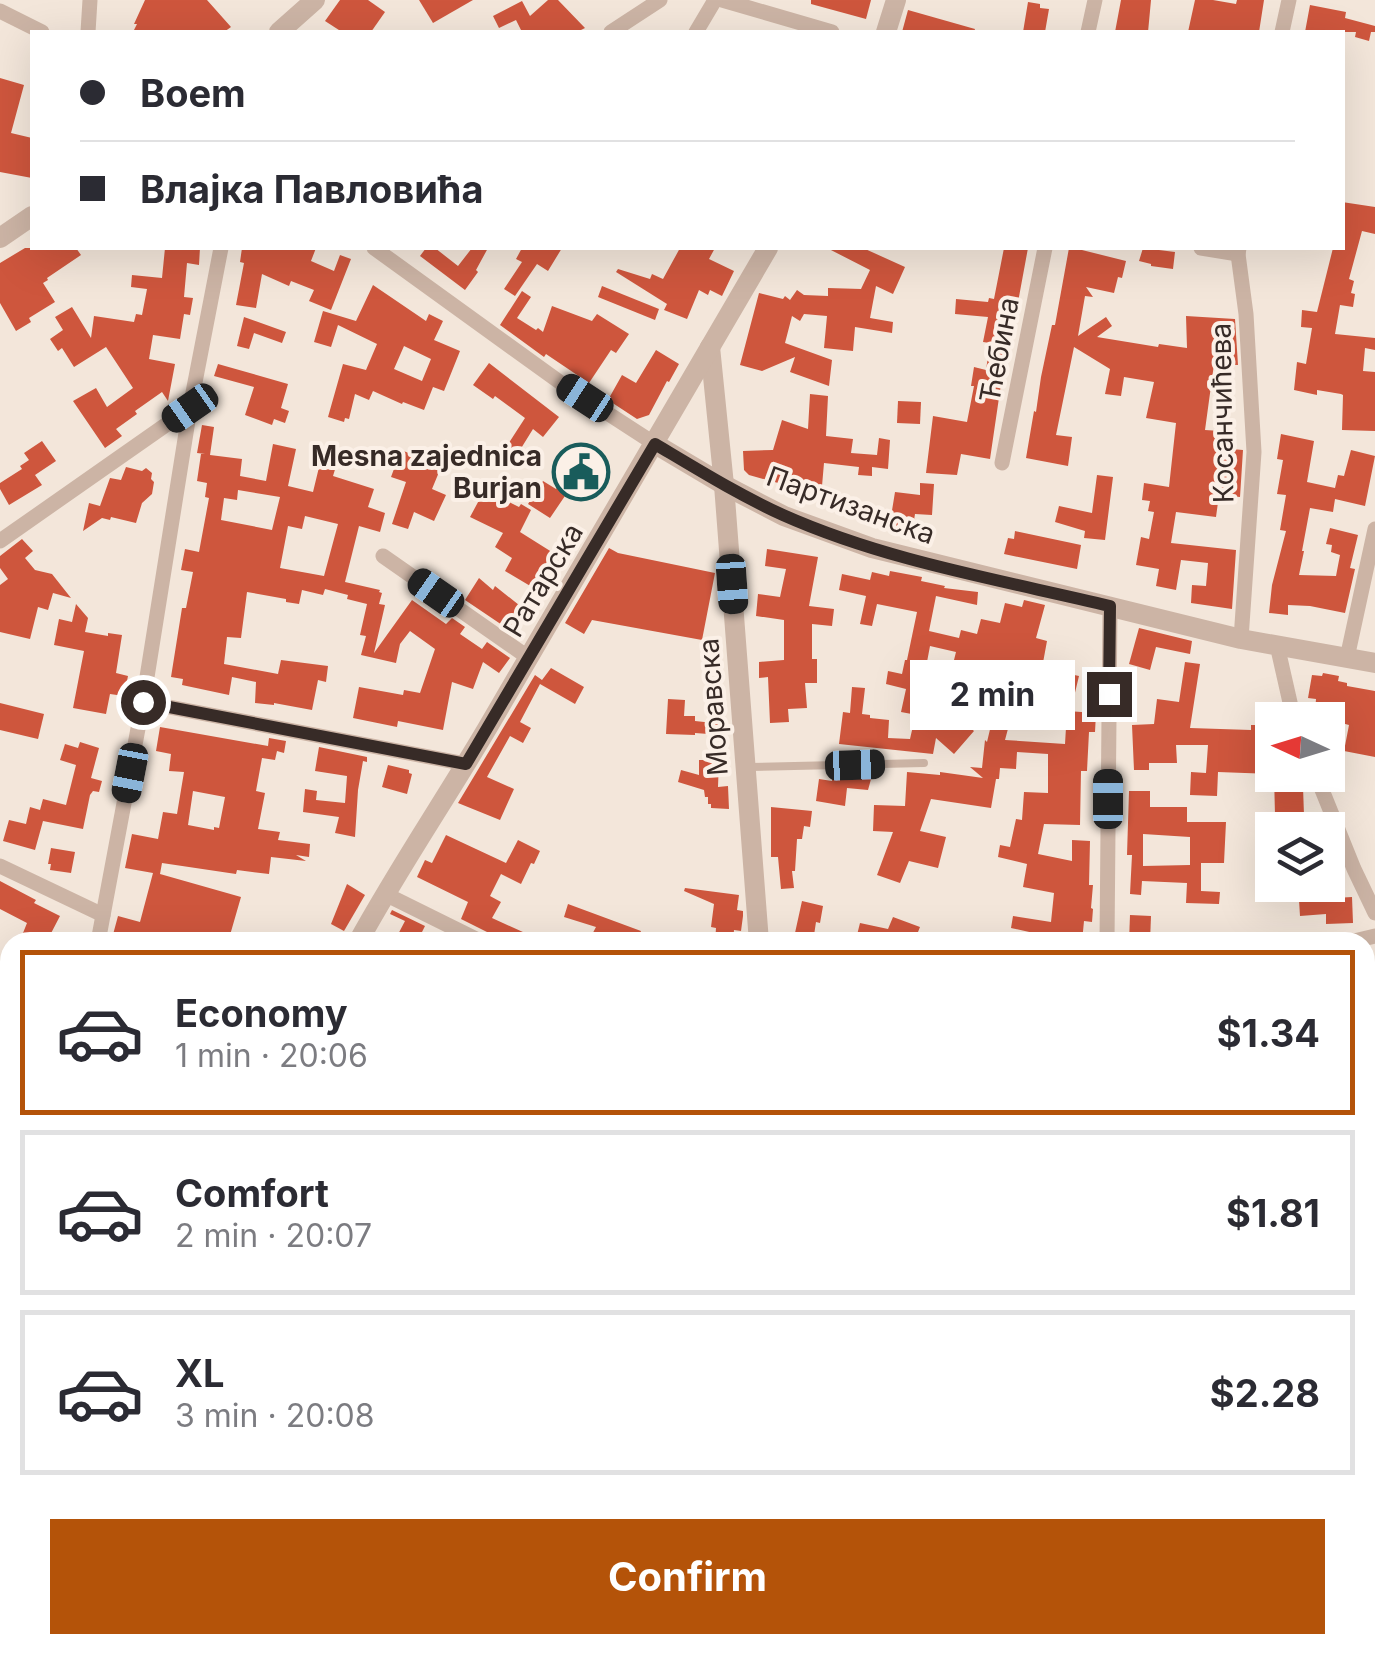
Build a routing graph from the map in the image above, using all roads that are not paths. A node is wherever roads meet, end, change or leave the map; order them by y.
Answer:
1 (90, 0) edge
2 (315, 0) edge
3 (660, 0) edge
4 (718, 0) edge
5 (896, 0) edge
6 (1095, 0) edge
7 (1289, 0) edge
8 (0, 12) edge
9 (38, 30) edge
10 (88, 30) edge
11 (280, 30) edge
12 (614, 30) edge
13 (697, 30) edge
14 (825, 30) edge
15 (887, 30) edge
16 (1088, 30) edge
17 (1282, 30) edge
18 (30, 217) edge
19 (0, 238) edge
20 (221, 250) edge
21 (377, 250) edge
22 (767, 250) edge
23 (1045, 250) edge
24 (1239, 251) edge
25 (710, 347) junction
26 (190, 408) junction
27 (655, 444) junction
28 (1002, 463) dead end
29 (724, 484) junction
30 (1375, 529) edge
31 (0, 540) edge
32 (383, 556) dead end
33 (1110, 606) junction
34 (1241, 639) junction
35 (1277, 645) junction
36 (528, 658) junction
37 (1347, 658) junction
38 (1375, 663) edge
39 (143, 702) junction
40 (1290, 702) edge
41 (466, 764) junction
42 (924, 764) dead end
43 (745, 768) junction
44 (1323, 792) edge
45 (0, 866) edge
46 (385, 894) junction
47 (1375, 912) edge
48 (103, 915) junction
49 (100, 932) edge
50 (364, 932) edge
51 (462, 932) edge
52 (757, 932) edge
53 (1107, 932) edge

1 - 10 street
2 - 11 street
3 - 12 street
4 - 13 street
4 - 14 street
5 - 15 street
6 - 16 street
7 - 17 street
8 - 9 street
18 - 19 street
20 - 26 street
21 - 27 street, Партизанска
22 - 25 street, Ратарска
23 - 28 street, Ћебина
24 - 34 street, Косанчићева
25 - 27 street, Ратарска
25 - 29 street, Моравска
26 - 31 street
26 - 39 street
27 - 29 street, Партизанска
27 - 36 street, Ратарска
29 - 33 street, Партизанска
29 - 43 street, Моравска
30 - 37 street
32 - 36 street
33 - 34 street, Партизанска
33 - 53 street
34 - 35 street, Партизанска
35 - 37 street, Партизанска
35 - 40 street
36 - 41 street, Ратарска
37 - 38 street, Партизанска
39 - 41 street
39 - 48 street
41 - 46 street, Ратарска
42 - 43 lane
43 - 52 street, Моравска
44 - 47 street
45 - 48 street
46 - 50 street, Ратарска
46 - 51 street
48 - 49 street

